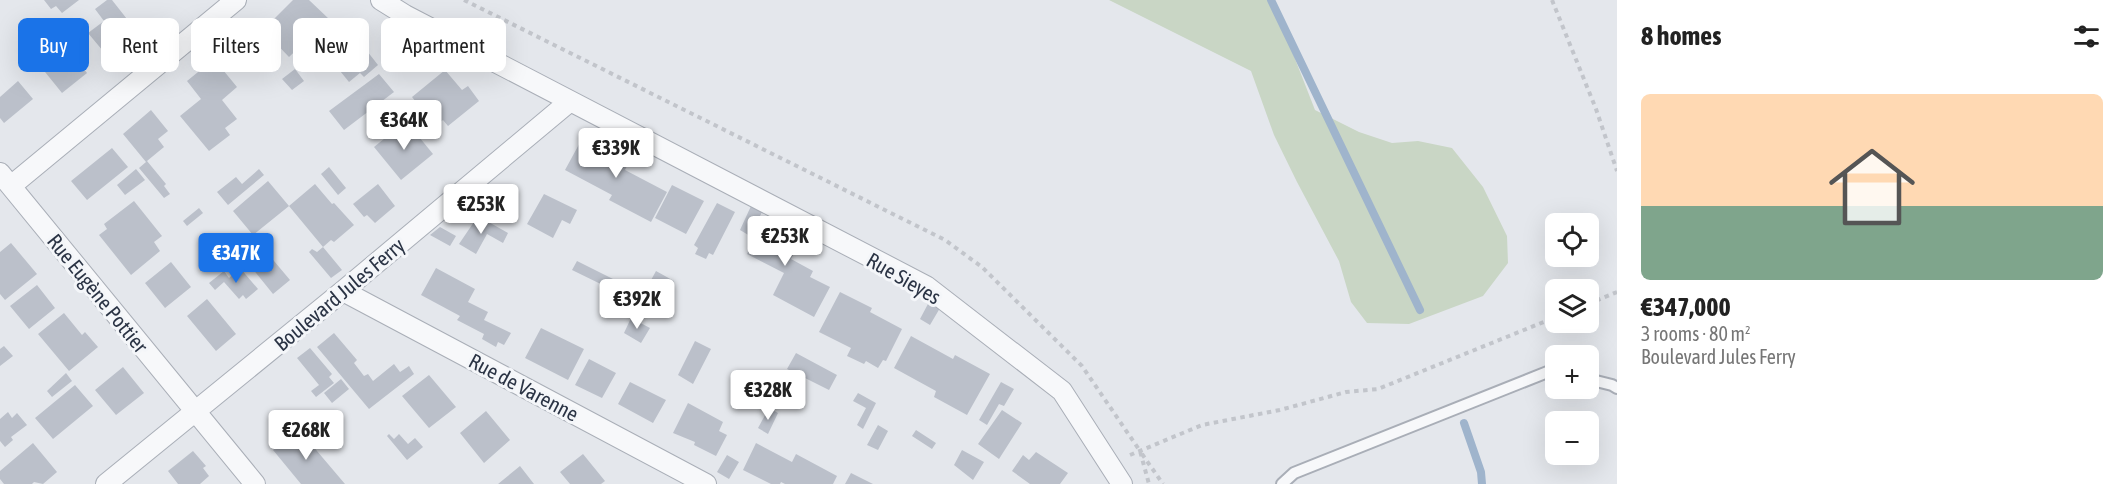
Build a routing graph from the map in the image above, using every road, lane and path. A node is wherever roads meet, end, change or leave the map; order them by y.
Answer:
1 (236, 0) edge
2 (381, 0) edge
3 (464, 0) edge
4 (1552, 0) edge
5 (569, 102) junction
6 (1617, 171) edge
7 (5, 179) edge
8 (343, 291) junction
9 (1617, 292) edge
10 (1599, 299) edge
11 (1545, 321) edge
12 (1545, 373) edge
13 (1599, 382) edge
14 (1617, 388) edge
15 (196, 412) junction
16 (1140, 451) junction
17 (1110, 465) junction
18 (106, 484) edge
19 (255, 484) edge
20 (706, 484) edge
21 (1122, 484) edge
22 (1149, 484) edge
23 (1163, 484) edge
24 (1282, 484) edge

1 - 7 street
2 - 5 street, Rue Sieyes
3 - 16 path
4 - 6 path
5 - 8 street, Boulevard Jules Ferry
5 - 17 street, Rue Sieyes
7 - 15 street, Rue Eugène Pottier
8 - 15 street, Boulevard Jules Ferry
8 - 20 street, Rue de Varenne
9 - 10 path
11 - 16 path
12 - 24 lane
13 - 14 lane
15 - 18 street, Boulevard Jules Ferry
15 - 19 street, Rue Eugène Pottier
16 - 17 path
16 - 22 path
16 - 23 path
17 - 21 street, Rue Sieyes

